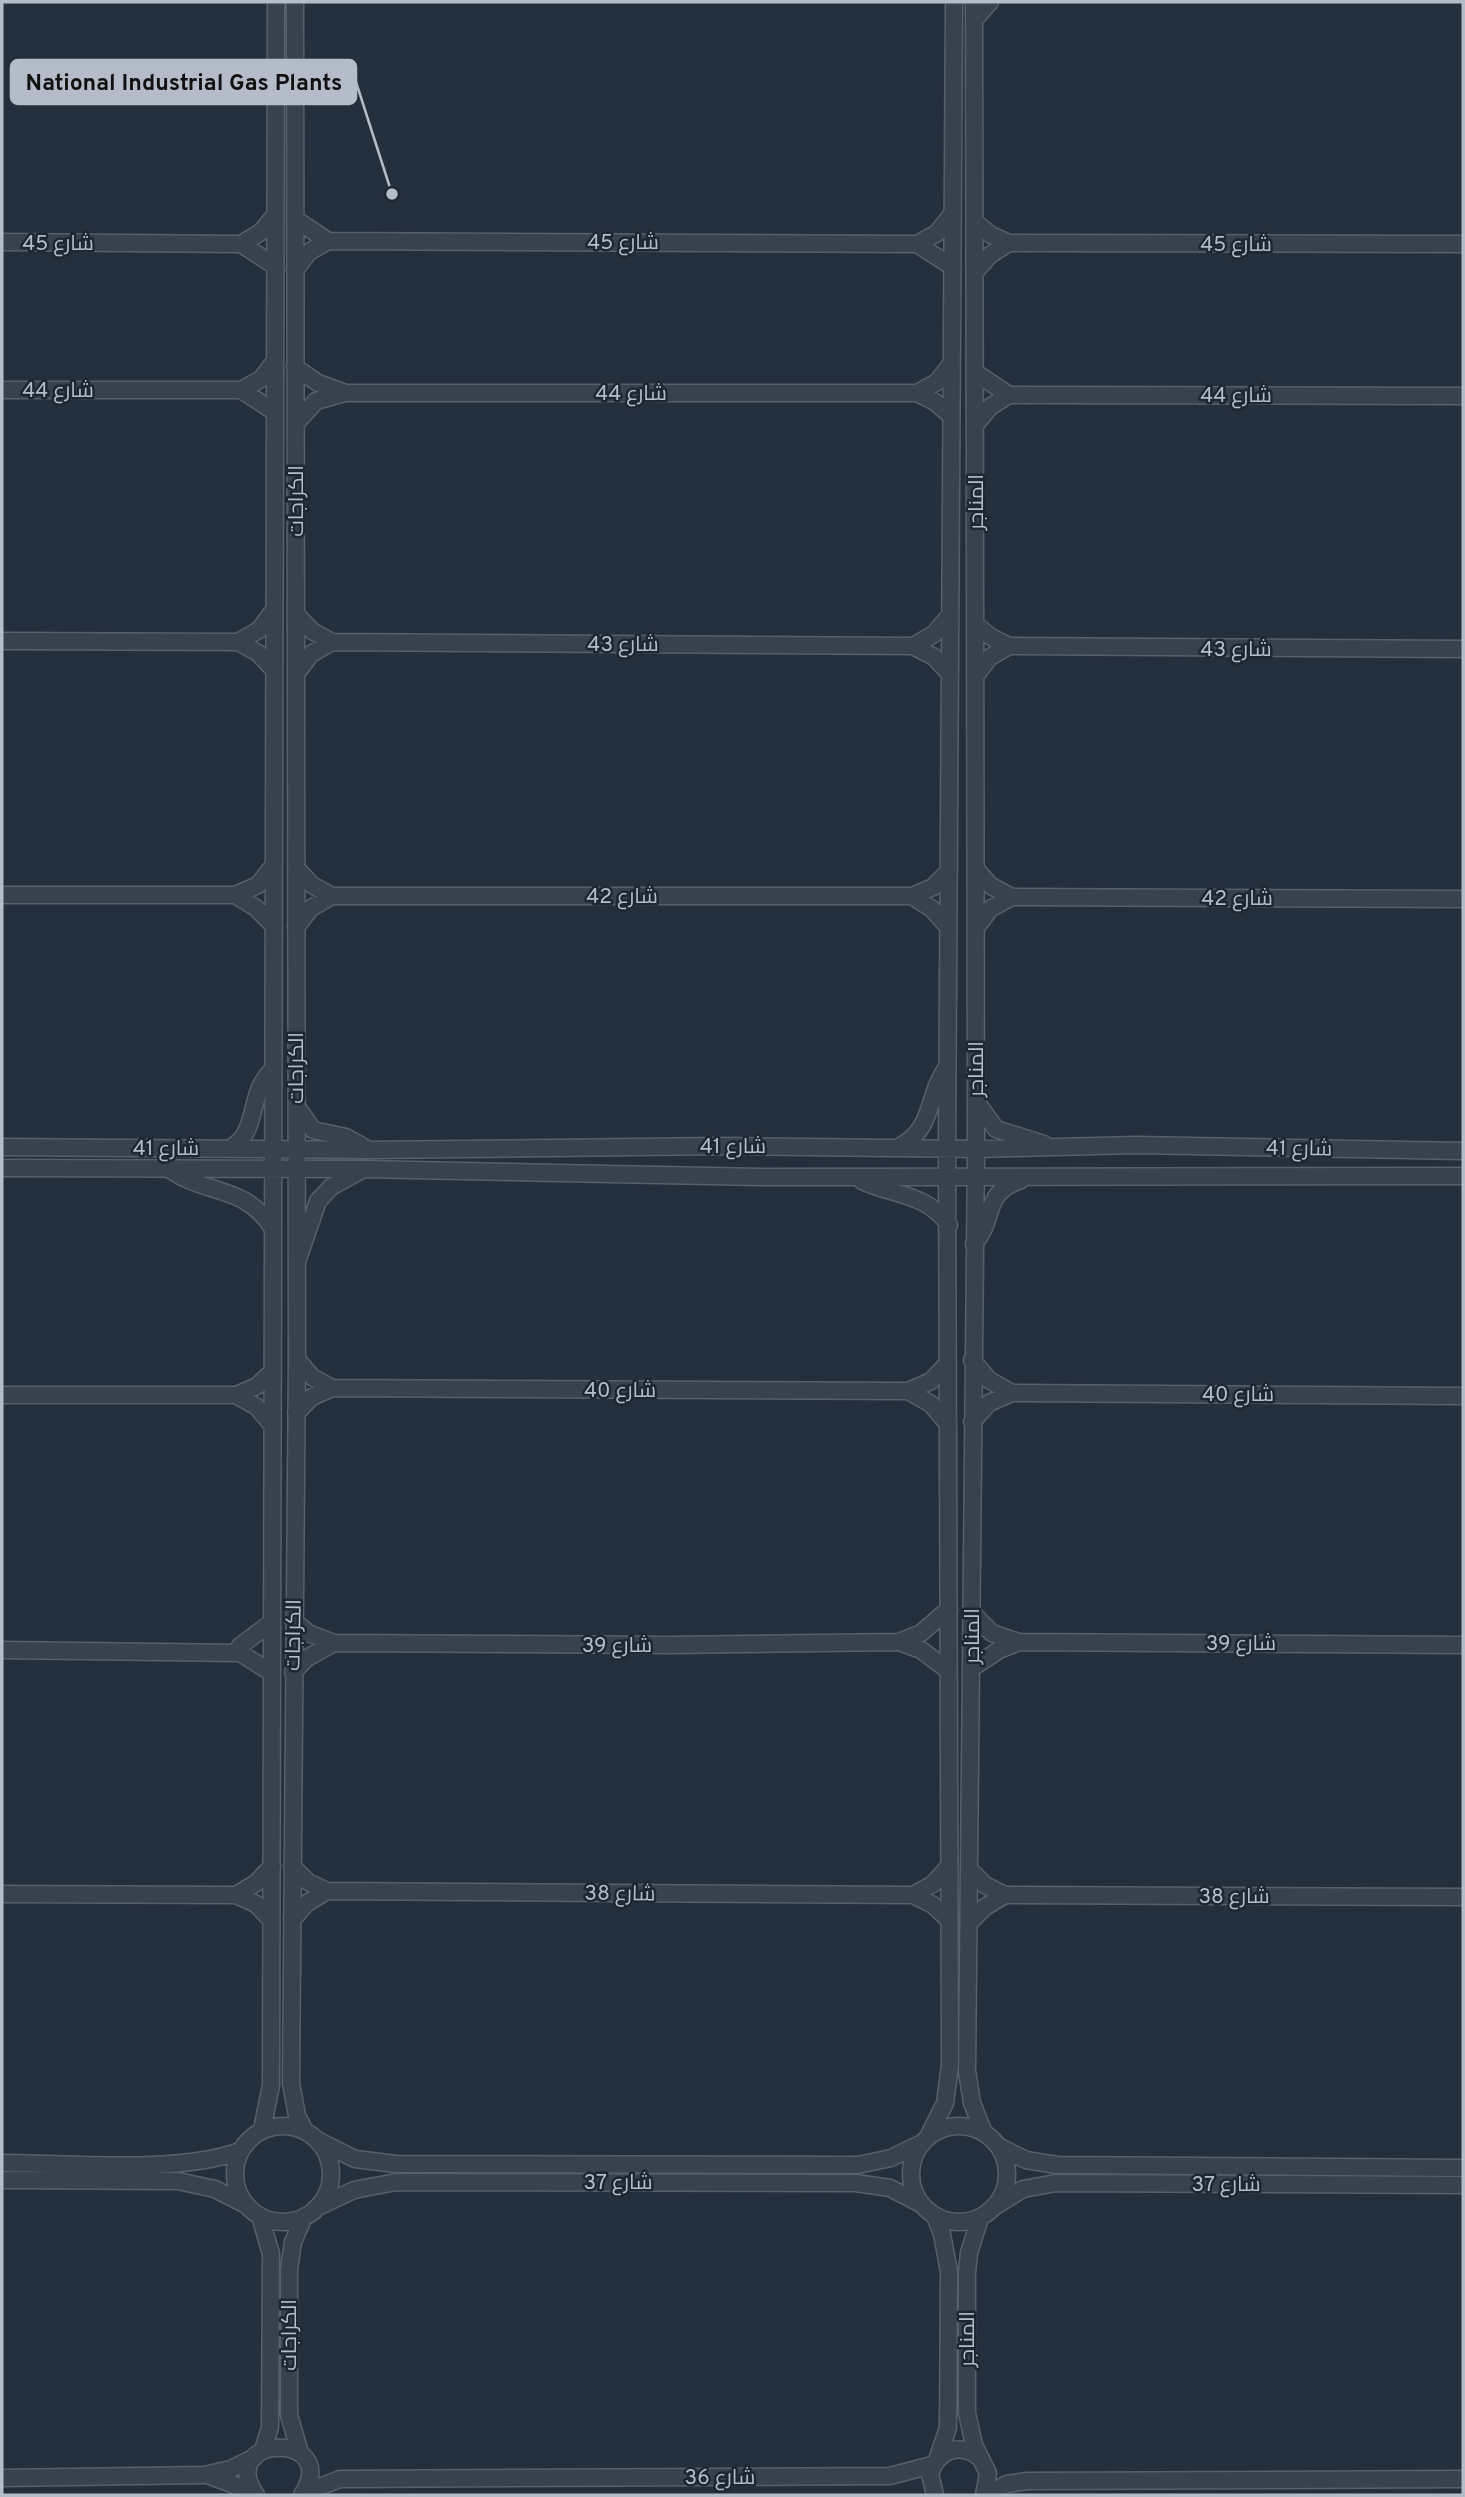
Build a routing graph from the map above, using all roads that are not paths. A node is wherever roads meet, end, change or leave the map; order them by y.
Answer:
1 (306, 2) edge
2 (939, 2) edge
3 (974, 2) edge
4 (990, 2) edge
5 (273, 5) edge
6 (954, 8) edge
7 (295, 9) edge
8 (974, 20) junction
9 (275, 215) junction
10 (951, 215) junction
11 (295, 219) junction
12 (975, 222) junction
13 (328, 241) junction
14 (2, 242) edge
15 (1009, 243) junction
16 (241, 244) junction
17 (917, 244) junction
18 (1463, 244) edge
19 (275, 266) junction
20 (951, 266) junction
21 (295, 270) junction
22 (975, 272) junction
23 (275, 361) junction
24 (951, 364) junction
25 (295, 367) junction
26 (976, 373) junction
27 (2, 390) edge
28 (241, 390) junction
29 (345, 393) junction
30 (917, 393) junction
31 (1009, 395) junction
32 (1463, 396) edge
33 (275, 412) junction
34 (950, 415) junction
35 (296, 423) junction
36 (976, 424) junction
37 (274, 610) junction
38 (296, 614) junction
39 (950, 615) junction
40 (975, 624) junction
41 (2, 641) edge
42 (238, 642) junction
43 (332, 642) junction
44 (913, 646) junction
45 (1009, 646) junction
46 (1463, 649) edge
47 (274, 670) junction
48 (296, 674) junction
49 (950, 674) junction
50 (976, 675) junction
51 (273, 866) junction
52 (296, 868) junction
53 (976, 869) junction
54 (949, 871) junction
55 (2, 895) edge
56 (236, 895) junction
57 (332, 896) junction
58 (912, 896) junction
59 (1012, 897) junction
60 (1463, 900) edge
61 (273, 925) junction
62 (296, 927) junction
63 (948, 927) junction
64 (975, 928) junction
65 (948, 1065) junction
66 (272, 1070) junction
67 (976, 1101) junction
68 (296, 1104) junction
69 (2, 1147) edge
70 (1049, 1147) junction
71 (897, 1148) junction
72 (229, 1149) junction
73 (272, 1149) junction
74 (296, 1149) junction
75 (947, 1149) junction
76 (976, 1149) junction
77 (369, 1150) junction
78 (1463, 1151) edge
79 (2, 1168) edge
80 (168, 1168) junction
81 (297, 1168) junction
82 (273, 1169) junction
83 (364, 1169) junction
84 (1031, 1176) junction
85 (1463, 1176) edge
86 (854, 1177) junction
87 (948, 1177) junction
88 (975, 1177) junction
89 (949, 1225) junction
90 (273, 1229) junction
91 (974, 1244) junction
92 (295, 1264) junction
93 (297, 1359) junction
94 (972, 1360) junction
95 (948, 1363) junction
96 (273, 1371) junction
97 (332, 1388) junction
98 (908, 1391) junction
99 (1012, 1393) junction
100 (2, 1395) edge
101 (236, 1395) junction
102 (1463, 1396) edge
103 (296, 1413) junction
104 (972, 1422) junction
105 (948, 1424) junction
106 (272, 1425) junction
107 (949, 1609) junction
108 (972, 1614) junction
109 (293, 1620) junction
110 (272, 1622) junction
111 (1019, 1642) junction
112 (334, 1643) junction
113 (900, 1643) junction
114 (1463, 1645) edge
115 (2, 1650) edge
116 (240, 1653) junction
117 (972, 1668) junction
118 (948, 1670) junction
119 (293, 1672) junction
120 (272, 1673) junction
121 (272, 1866) junction
122 (292, 1866) junction
123 (948, 1866) junction
124 (970, 1870) junction
125 (327, 1891) junction
126 (2, 1894) edge
127 (236, 1895) junction
128 (913, 1895) junction
129 (1005, 1895) junction
130 (1463, 1896) edge
131 (271, 1920) junction
132 (292, 1920) junction
133 (949, 1920) junction
134 (969, 1923) junction
135 (262, 2130) junction
136 (984, 2133) junction
137 (311, 2136) junction
138 (925, 2140) junction
139 (998, 2146) junction
140 (240, 2151) junction
141 (2, 2163) edge
142 (1463, 2168) edge
143 (2, 2180) edge
144 (1463, 2185) edge
145 (921, 2204) junction
146 (994, 2207) junction
147 (254, 2211) junction
148 (310, 2212) junction
149 (934, 2216) junction
150 (980, 2218) junction
151 (259, 2454) junction
152 (303, 2457) junction
153 (935, 2461) junction
154 (983, 2462) junction
155 (204, 2475) junction
156 (890, 2476) junction
157 (2, 2478) edge
158 (340, 2479) junction
159 (1463, 2479) edge
160 (1027, 2481) junction
161 (255, 2494) edge
162 (303, 2494) edge
163 (934, 2494) edge
164 (985, 2495) edge

1 - 7 street
2 - 6 street
3 - 8 street, المناجر
4 - 8 street
5 - 9 street, الكراجات
6 - 10 street, المناجر
7 - 11 street, الكراجات
8 - 12 street, المناجر
9 - 16 street
9 - 19 street, الكراجات
10 - 17 street
10 - 20 street, المناجر
11 - 13 street
11 - 21 street, الكراجات
12 - 15 street
12 - 22 street, المناجر
13 - 17 street, شارع 45
13 - 21 street
14 - 16 street, شارع 45
15 - 18 street, شارع 45
15 - 22 street
16 - 19 street
17 - 20 street
19 - 23 street, الكراجات
20 - 24 street, المناجر
21 - 25 street, الكراجات
22 - 26 street, المناجر
23 - 28 street
23 - 33 street, الكراجات
24 - 30 street
24 - 34 street, المناجر
25 - 29 street, شارع 44
25 - 35 street, الكراجات
26 - 31 street
26 - 36 street, المناجر
27 - 28 street, شارع 44
28 - 33 street
29 - 30 street, شارع 44
29 - 35 street, شارع 44
30 - 34 street
31 - 32 street, شارع 44
31 - 36 street
33 - 37 street, الكراجات
34 - 39 street, المناجر
35 - 38 street, الكراجات
36 - 40 street, المناجر
37 - 42 street
37 - 47 street, الكراجات
38 - 43 street
38 - 48 street, الكراجات
39 - 44 street
39 - 49 street, المناجر
40 - 45 street
40 - 50 street, المناجر
41 - 42 street
42 - 47 street
43 - 44 street, شارع 43
43 - 48 street
44 - 49 street
45 - 46 street, شارع 43
45 - 50 street
47 - 51 street, الكراجات
48 - 52 street, الكراجات
49 - 54 street, المناجر
50 - 53 street, المناجر
51 - 56 street
51 - 61 street, الكراجات
52 - 57 street
52 - 62 street, الكراجات
53 - 59 street
53 - 64 street, المناجر
54 - 58 street
54 - 63 street, المناجر
55 - 56 street
56 - 61 street
57 - 58 street, شارع 42
57 - 62 street
58 - 63 street
59 - 60 street, شارع 42
59 - 64 street
61 - 66 street, الكراجات
62 - 68 street, الكراجات
63 - 65 street, المناجر
64 - 67 street, المناجر
65 - 71 street, المناجر
65 - 75 street, المناجر
66 - 72 street
66 - 73 street, الكراجات
67 - 70 street
67 - 76 street, المناجر
68 - 74 street, الكراجات
68 - 77 street
69 - 72 street, شارع 41
70 - 76 street, شارع 41
70 - 78 street, شارع 41
71 - 75 street, شارع 41
71 - 77 street, شارع 41
72 - 73 street, شارع 41
73 - 74 street, شارع 41
73 - 82 street, الكراجات
74 - 77 street, شارع 41
74 - 81 street, الكراجات
75 - 76 street, شارع 41
75 - 87 street, المناجر
76 - 88 street, المناجر
79 - 80 street, شارع 41
80 - 82 street, شارع 41
80 - 90 street
81 - 82 street, شارع 41
81 - 83 street, شارع 41
81 - 92 street, الكراجات
82 - 90 street, الكراجات
83 - 86 street, شارع 41
83 - 92 street
84 - 85 street, شارع 41
84 - 88 street, شارع 41
84 - 91 street
86 - 87 street, شارع 41
86 - 89 street
87 - 88 street, شارع 41
87 - 89 street, المناجر
88 - 91 street, المناجر
89 - 95 street, المناجر
90 - 96 street, الكراجات
91 - 94 street, المناجر
92 - 93 street, الكراجات
93 - 97 street
93 - 103 street, الكراجات
94 - 99 street
94 - 104 street, المناجر
95 - 98 street
95 - 105 street, المناجر
96 - 101 street
96 - 106 street, الكراجات
97 - 98 street, شارع 40
97 - 103 street
98 - 105 street
99 - 102 street, شارع 40
99 - 104 street
100 - 101 street
101 - 106 street
103 - 109 street, الكراجات
104 - 108 street, المناجر
105 - 107 street, المناجر
106 - 110 street, الكراجات
107 - 113 street, شارع 39
107 - 118 street, المناجر
108 - 111 street, شارع 39
108 - 117 street, المناجر
109 - 112 street, شارع 39
109 - 119 street, الكراجات
110 - 116 street
110 - 120 street, الكراجات
111 - 114 street, شارع 39
111 - 117 street, شارع 39
112 - 113 street, شارع 39
112 - 119 street
113 - 118 street, شارع 39
115 - 116 street
116 - 120 street
117 - 124 street, المناجر
118 - 123 street, المناجر
119 - 122 street, الكراجات
120 - 121 street, الكراجات
121 - 127 street
121 - 131 street, الكراجات
122 - 125 street
122 - 132 street, الكراجات
123 - 128 street
123 - 133 street, المناجر
124 - 129 street
124 - 134 street, المناجر
125 - 128 street, شارع 38
125 - 132 street
126 - 127 street
127 - 131 street
128 - 133 street
129 - 130 street, شارع 38
129 - 134 street
131 - 135 street, الكراجات
132 - 137 street, الكراجات
133 - 138 street, المناجر
134 - 136 street, المناجر
135 - 137 street
135 - 140 street
136 - 138 street
136 - 139 street
137 - 138 street, شارع 37
137 - 148 street
138 - 145 street
139 - 142 street, شارع 37
139 - 146 street
140 - 141 street
140 - 147 street
143 - 147 street
144 - 146 street, شارع 37
145 - 148 street, شارع 37
145 - 149 street
146 - 150 street
147 - 148 street
147 - 151 street, الكراجات
148 - 152 street, الكراجات
149 - 150 street
149 - 153 street, المناجر
150 - 154 street, المناجر
151 - 152 street, شارع 36
151 - 155 street
151 - 161 street, الكراجات
152 - 158 street, شارع 36
152 - 162 street, الكراجات
153 - 154 street, شارع 36
153 - 156 street, شارع 36
153 - 163 street, المناجر
154 - 160 street
154 - 164 street
155 - 157 street
155 - 161 street
156 - 158 street, شارع 36
156 - 163 street, شارع 36
158 - 162 street, شارع 36
159 - 160 street
160 - 164 street

